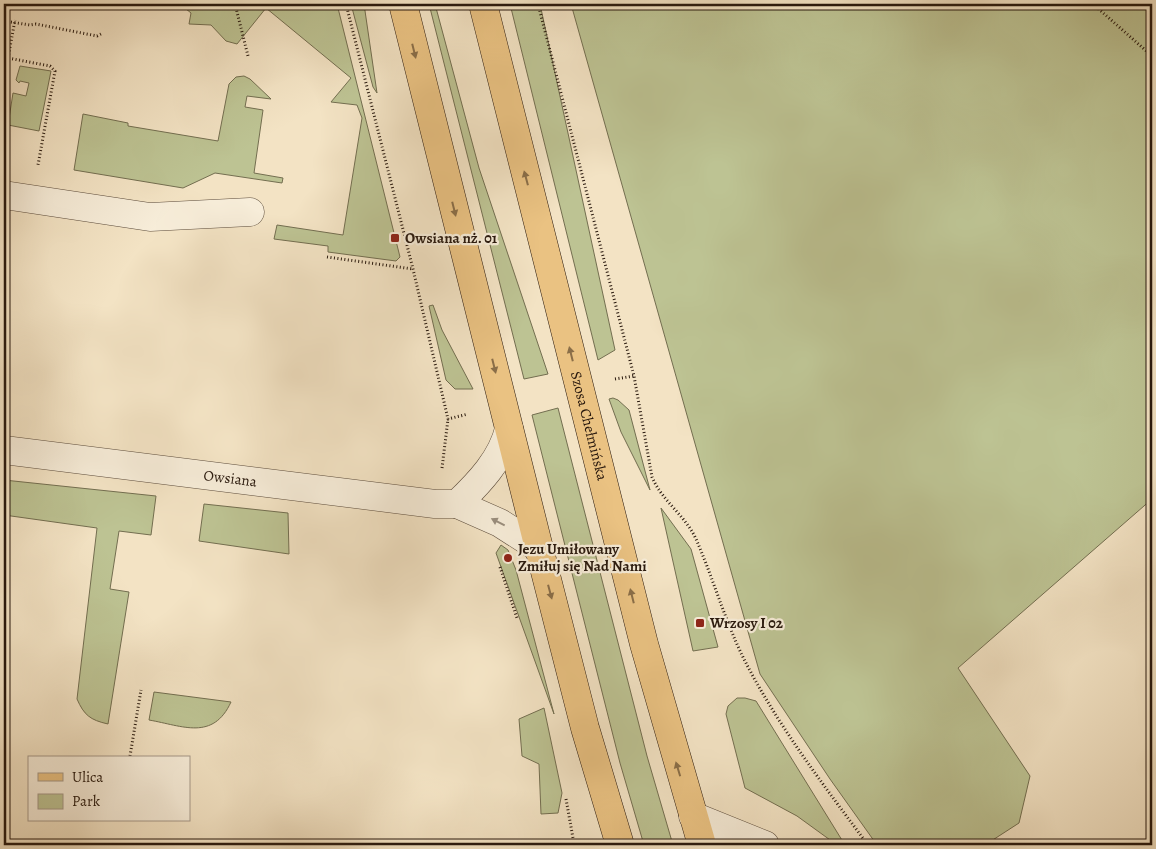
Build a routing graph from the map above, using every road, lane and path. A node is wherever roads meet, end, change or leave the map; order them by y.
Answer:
1 (235, 4) edge
2 (402, 4) edge
3 (482, 4) edge
4 (538, 4) edge
5 (1093, 4) edge
6 (4, 21) edge
7 (15, 22) junction
8 (101, 34) dead end
9 (248, 56) dead end
10 (1152, 56) edge
11 (8, 58) junction
12 (4, 85) edge
13 (4, 195) edge
14 (31, 200) junction
15 (250, 212) dead end
16 (327, 257) dead end
17 (413, 269) dead end
18 (509, 429) junction
19 (4, 450) edge
20 (457, 504) junction
21 (539, 548) junction
22 (141, 690) dead end
23 (130, 756) dead end
24 (693, 816) junction
25 (620, 845) edge
26 (702, 845) edge
27 (765, 845) edge
28 (868, 845) edge

1 - 9 path
2 -> 18 main road
24 -> 3 main road, Szosa Chełmińska
4 - 28 path
5 - 10 path
6 - 7 path
7 - 8 path
7 - 11 path
11 - 12 path
11 - 14 path
13 - 14 street
14 - 15 street
16 - 17 path
18 - 20 street
18 - 21 main road
19 - 20 street, Owsiana
21 -> 20 street, Owsiana
21 -> 25 main road
22 - 23 path
24 - 26 main road, Szosa Chełmińska
24 - 27 street

